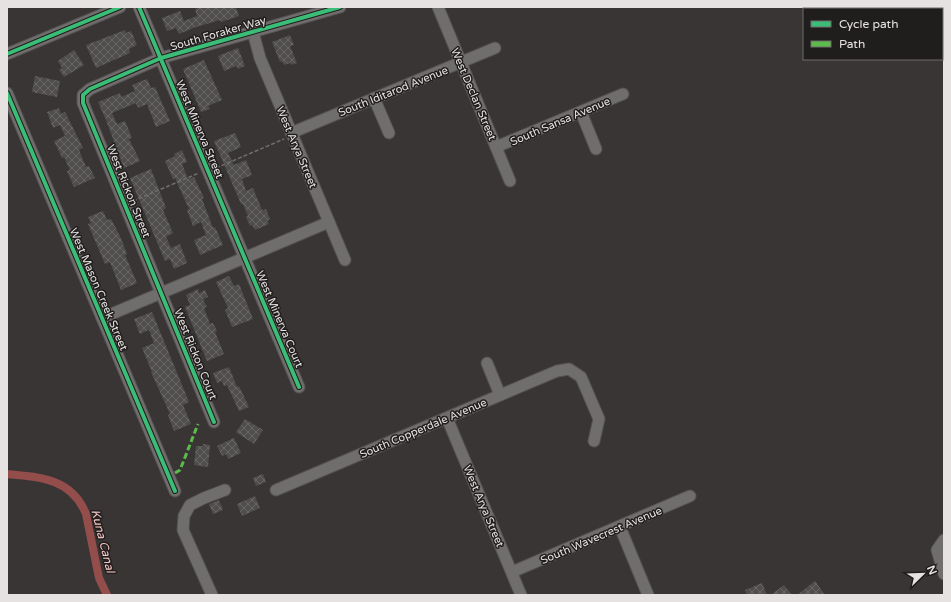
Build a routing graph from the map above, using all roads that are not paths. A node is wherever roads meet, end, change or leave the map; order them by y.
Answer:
1 (120, 7) edge
2 (139, 7) edge
3 (340, 7) edge
4 (438, 7) edge
5 (253, 32) junction
6 (495, 48) dead end
7 (7, 54) edge
8 (161, 58) junction
9 (461, 63) junction
10 (7, 93) edge
11 (623, 94) dead end
12 (83, 95) joint
13 (374, 98) junction
14 (581, 112) junction
15 (291, 133) junction
16 (389, 133) dead end
17 (496, 147) junction
18 (596, 149) dead end
19 (510, 181) dead end
20 (329, 222) junction
21 (245, 257) junction
22 (344, 260) dead end
23 (161, 293) junction
24 (102, 318) junction
25 (487, 363) dead end
26 (299, 387) dead end
27 (500, 395) junction
28 (447, 418) junction
29 (214, 422) dead end
30 (594, 441) dead end
31 (225, 490) dead end
32 (276, 490) dead end
33 (174, 491) dead end
34 (690, 496) dead end
35 (620, 527) junction
36 (944, 540) edge
37 (512, 572) junction
38 (944, 574) edge
39 (212, 595) edge
40 (521, 595) edge
41 (648, 595) edge

1 - 7 street
2 - 8 street, West Minerva Street
3 - 5 street, South Foraker Way
4 - 9 street, West Declan Street
5 - 8 street, South Foraker Way
5 - 15 street, West Arya Street
6 - 9 street, South Iditarod Avenue
8 - 12 street, South Foraker Way
8 - 21 street, West Minerva Street
9 - 13 street, South Iditarod Avenue
9 - 17 street, West Declan Street
10 - 24 street, West Mason Creek Street
11 - 14 street, South Sansa Avenue
12 - 23 street, West Rickon Street
13 - 15 street, South Iditarod Avenue
13 - 16 street
14 - 17 street, South Sansa Avenue
14 - 18 street
15 - 20 street, West Arya Street
17 - 19 street, West Declan Street
20 - 21 street
20 - 22 street, West Arya Street
21 - 23 street
21 - 26 street, West Minerva Court
23 - 24 street
23 - 29 street, West Rickon Court
24 - 33 street, West Mason Creek Street
25 - 27 street
27 - 28 street, South Copperdale Avenue
27 - 30 street, South Copperdale Avenue
28 - 32 street, South Copperdale Avenue
28 - 37 street, West Arya Street
31 - 39 street
34 - 35 street, South Wavecrest Avenue
35 - 37 street, South Wavecrest Avenue
35 - 41 street
36 - 38 street
37 - 40 street, West Arya Street

